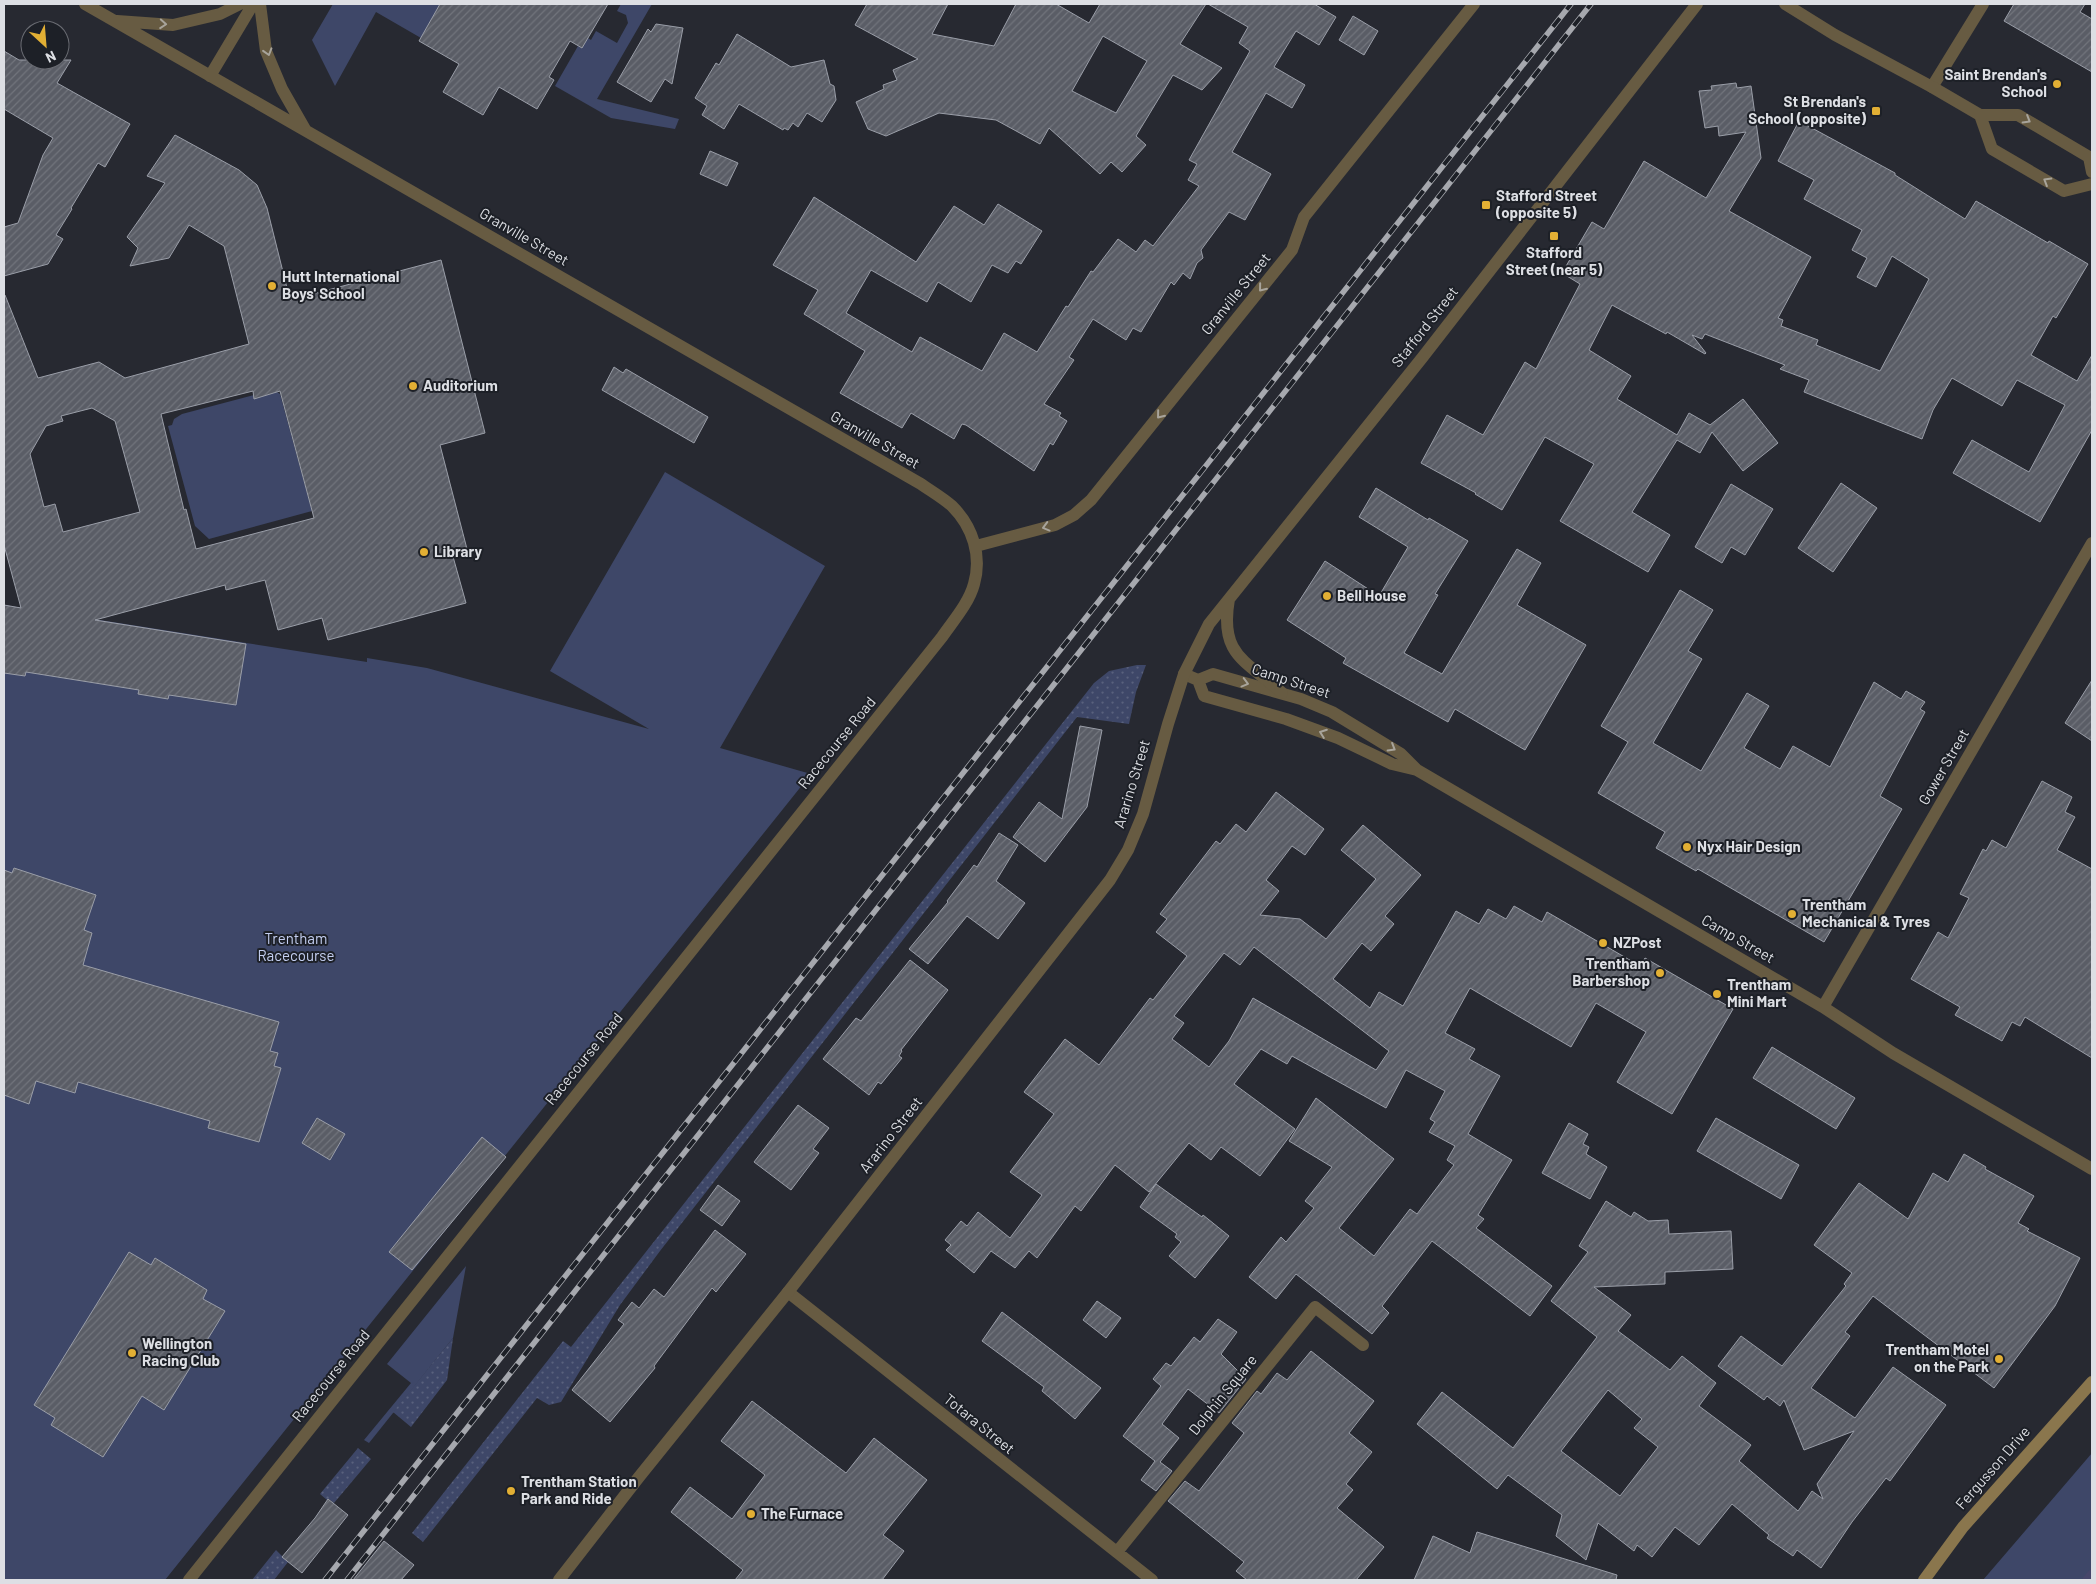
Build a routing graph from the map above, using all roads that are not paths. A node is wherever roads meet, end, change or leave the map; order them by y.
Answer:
1 (85, 4) edge
2 (240, 4) edge
3 (253, 4) edge
4 (260, 4) edge
5 (1474, 4) edge
6 (1698, 4) edge
7 (1785, 4) edge
8 (1983, 4) edge
9 (115, 21) junction
10 (210, 76) junction
11 (1932, 87) junction
12 (1980, 115) junction
13 (306, 131) junction
14 (2092, 172) edge
15 (2092, 184) edge
16 (2092, 543) edge
17 (976, 546) junction
18 (1229, 599) junction
19 (1184, 674) junction
20 (1198, 680) junction
21 (1282, 693) junction
22 (1417, 770) junction
23 (1823, 1007) junction
24 (2092, 1169) edge
25 (788, 1292) junction
26 (1363, 1346) dead end
27 (2092, 1382) edge
28 (1117, 1552) junction
29 (189, 1580) edge
30 (559, 1580) edge
31 (1152, 1580) edge
32 (1924, 1580) edge

1 - 9 street, Granville Street
9 -> 2 street
3 - 10 street
4 -> 13 street
5 -> 17 street, Granville Street
6 - 18 street, Stafford Street
7 - 11 street
8 - 11 street
9 - 10 street, Granville Street
10 - 13 street, Granville Street
11 - 12 street
12 -> 14 street
15 -> 12 street
13 - 17 street, Granville Street
16 - 23 street, Gower Street
17 - 29 street, Racecourse Road
18 - 19 street, Stafford Street
18 - 21 street
19 - 20 street, Camp Street
19 - 25 street, Ararino Street
20 -> 21 street, Camp Street
22 -> 20 street, Camp Street
21 -> 22 street, Camp Street
22 - 23 street, Camp Street
23 - 24 street, Camp Street
25 - 28 street, Totara Street
25 - 30 street, Ararino Street
26 - 28 street, Dolphin Square
27 - 32 main road, Fergusson Drive
28 - 31 street, Totara Street

